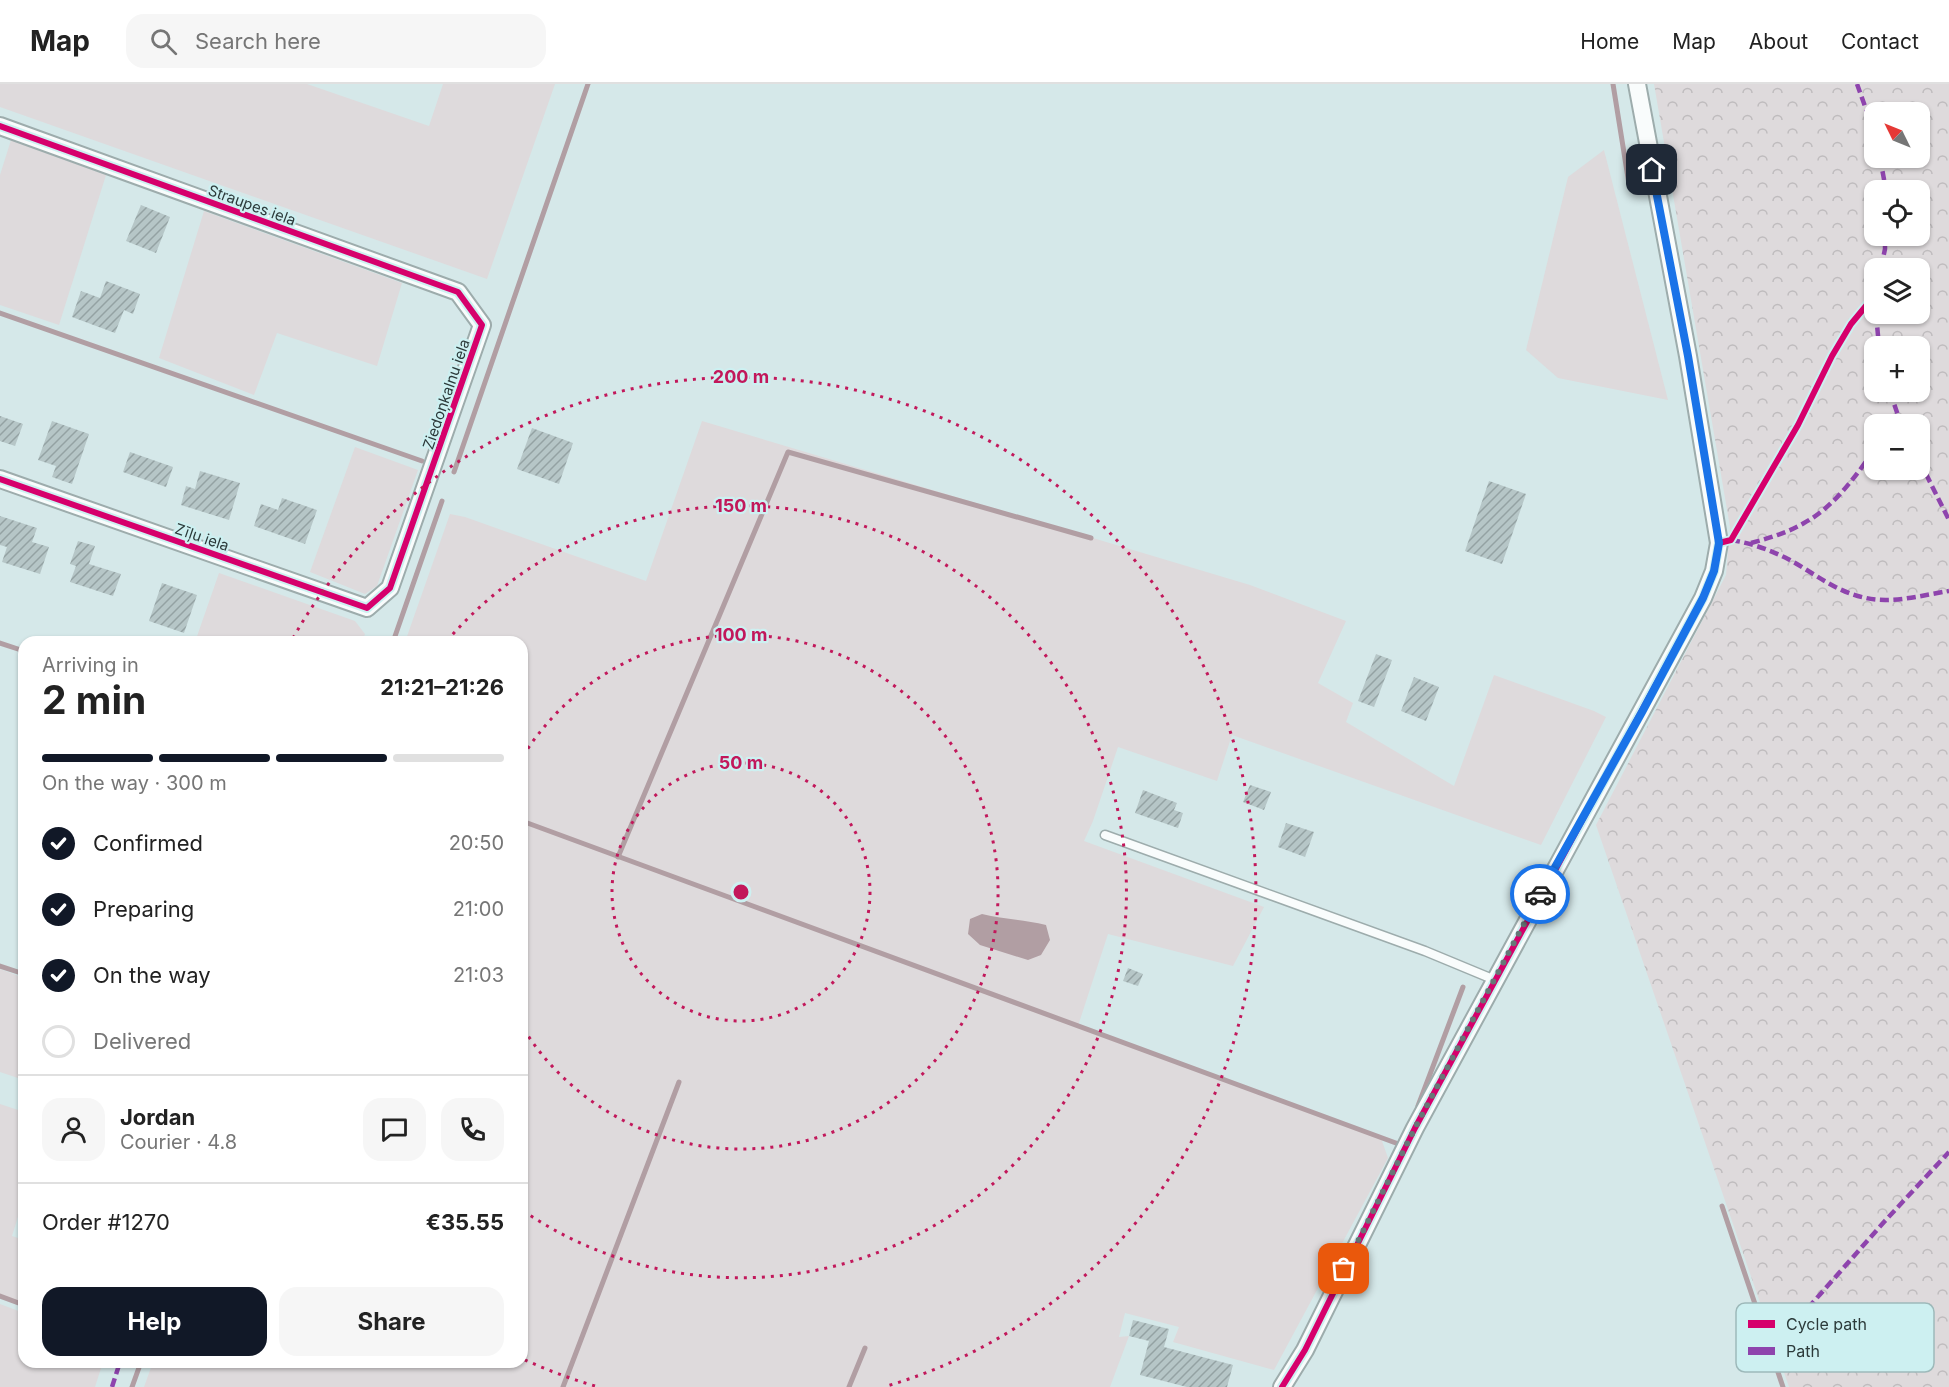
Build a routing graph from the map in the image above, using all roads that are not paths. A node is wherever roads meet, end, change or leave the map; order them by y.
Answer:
1 (1637, 84) edge
2 (0, 126) edge
3 (482, 325) joint
4 (0, 479) edge
5 (390, 588) joint
6 (1105, 835) dead end
7 (1495, 980) junction
8 (1282, 1387) edge

1 - 7 street
2 - 3 street, Straupes iela
3 - 5 street, Ziedoņkalnu iela
4 - 5 street, Zīļu iela
6 - 7 lane
7 - 8 street

